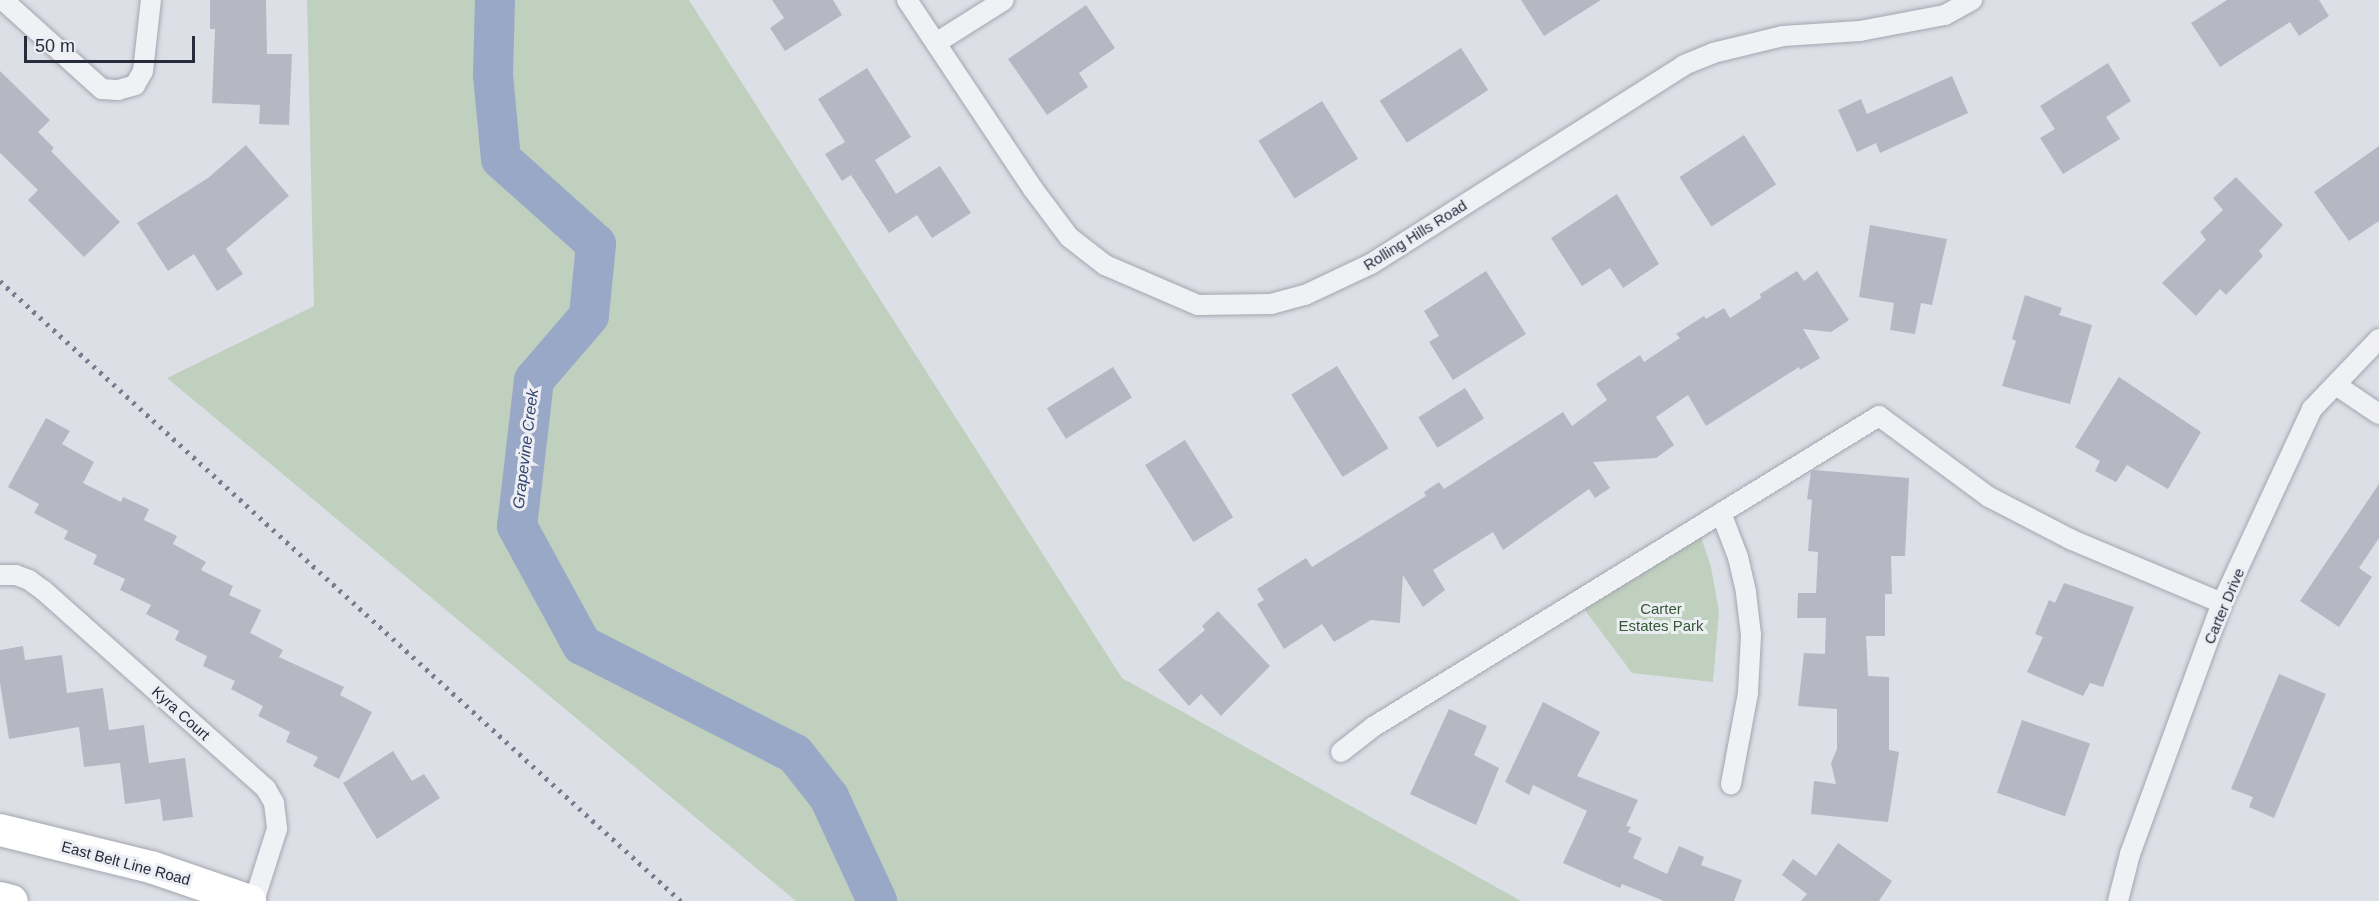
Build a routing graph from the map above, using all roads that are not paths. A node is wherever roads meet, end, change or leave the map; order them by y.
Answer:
1 (3, 0) edge
2 (151, 0) edge
3 (907, 0) edge
4 (1004, 0) edge
5 (1972, 0) edge
6 (936, 43) junction
7 (2379, 339) edge
8 (2336, 385) junction
9 (2379, 414) edge
10 (1721, 513) junction
11 (0, 575) edge
12 (2222, 603) junction
13 (1341, 752) dead end
14 (1731, 784) dead end
15 (0, 830) edge
16 (0, 898) edge
17 (12, 901) edge
18 (252, 901) edge
19 (2118, 901) edge

1 - 2 street
3 - 6 street, Rolling Hills Road
4 - 6 street
5 - 6 street, Rolling Hills Road
7 - 8 street, Carter Drive
8 - 9 street
8 - 12 street, Carter Drive
10 - 12 street
10 - 13 street
10 - 14 street
11 - 18 street, Kyra Court
12 - 19 street, Carter Drive
15 - 18 main road, East Belt Line Road
16 - 17 main road

